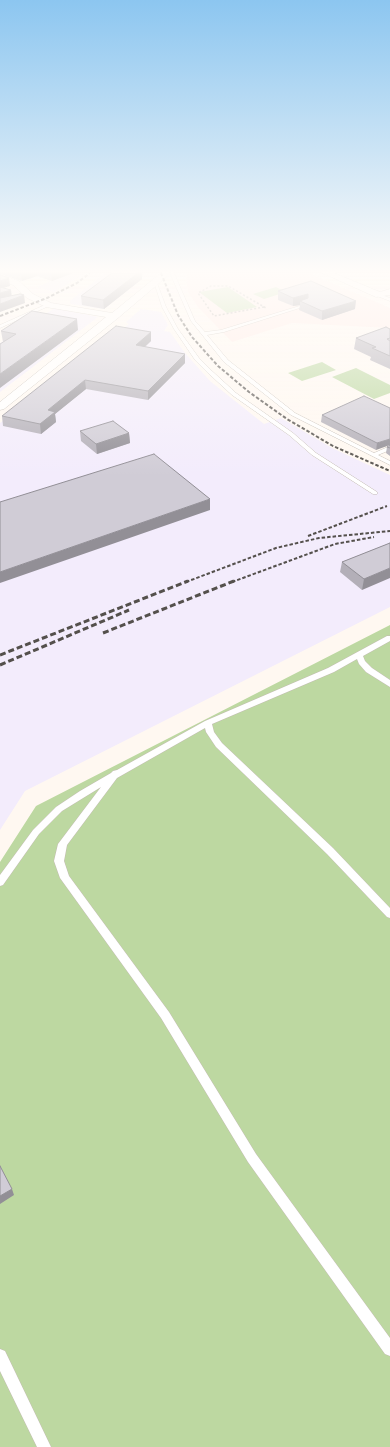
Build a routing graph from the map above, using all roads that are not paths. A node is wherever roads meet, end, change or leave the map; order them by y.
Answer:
1 (84, 341) edge
2 (184, 341) edge
3 (209, 341) edge
4 (0, 407) edge
5 (390, 448) edge
6 (374, 455) junction
7 (390, 463) edge
8 (375, 493) dead end
9 (390, 638) edge
10 (360, 656) junction
11 (390, 684) edge
12 (208, 723) junction
13 (116, 773) junction
14 (0, 882) edge
15 (390, 914) edge
16 (390, 1349) edge
17 (0, 1356) edge
18 (44, 1447) edge

1 - 4 street
2 - 8 lane
3 - 6 lane
5 - 6 lane
6 - 7 lane
9 - 10 lane
10 - 11 lane
10 - 12 lane
12 - 13 lane
12 - 15 lane
13 - 14 lane
13 - 16 lane
17 - 18 lane

